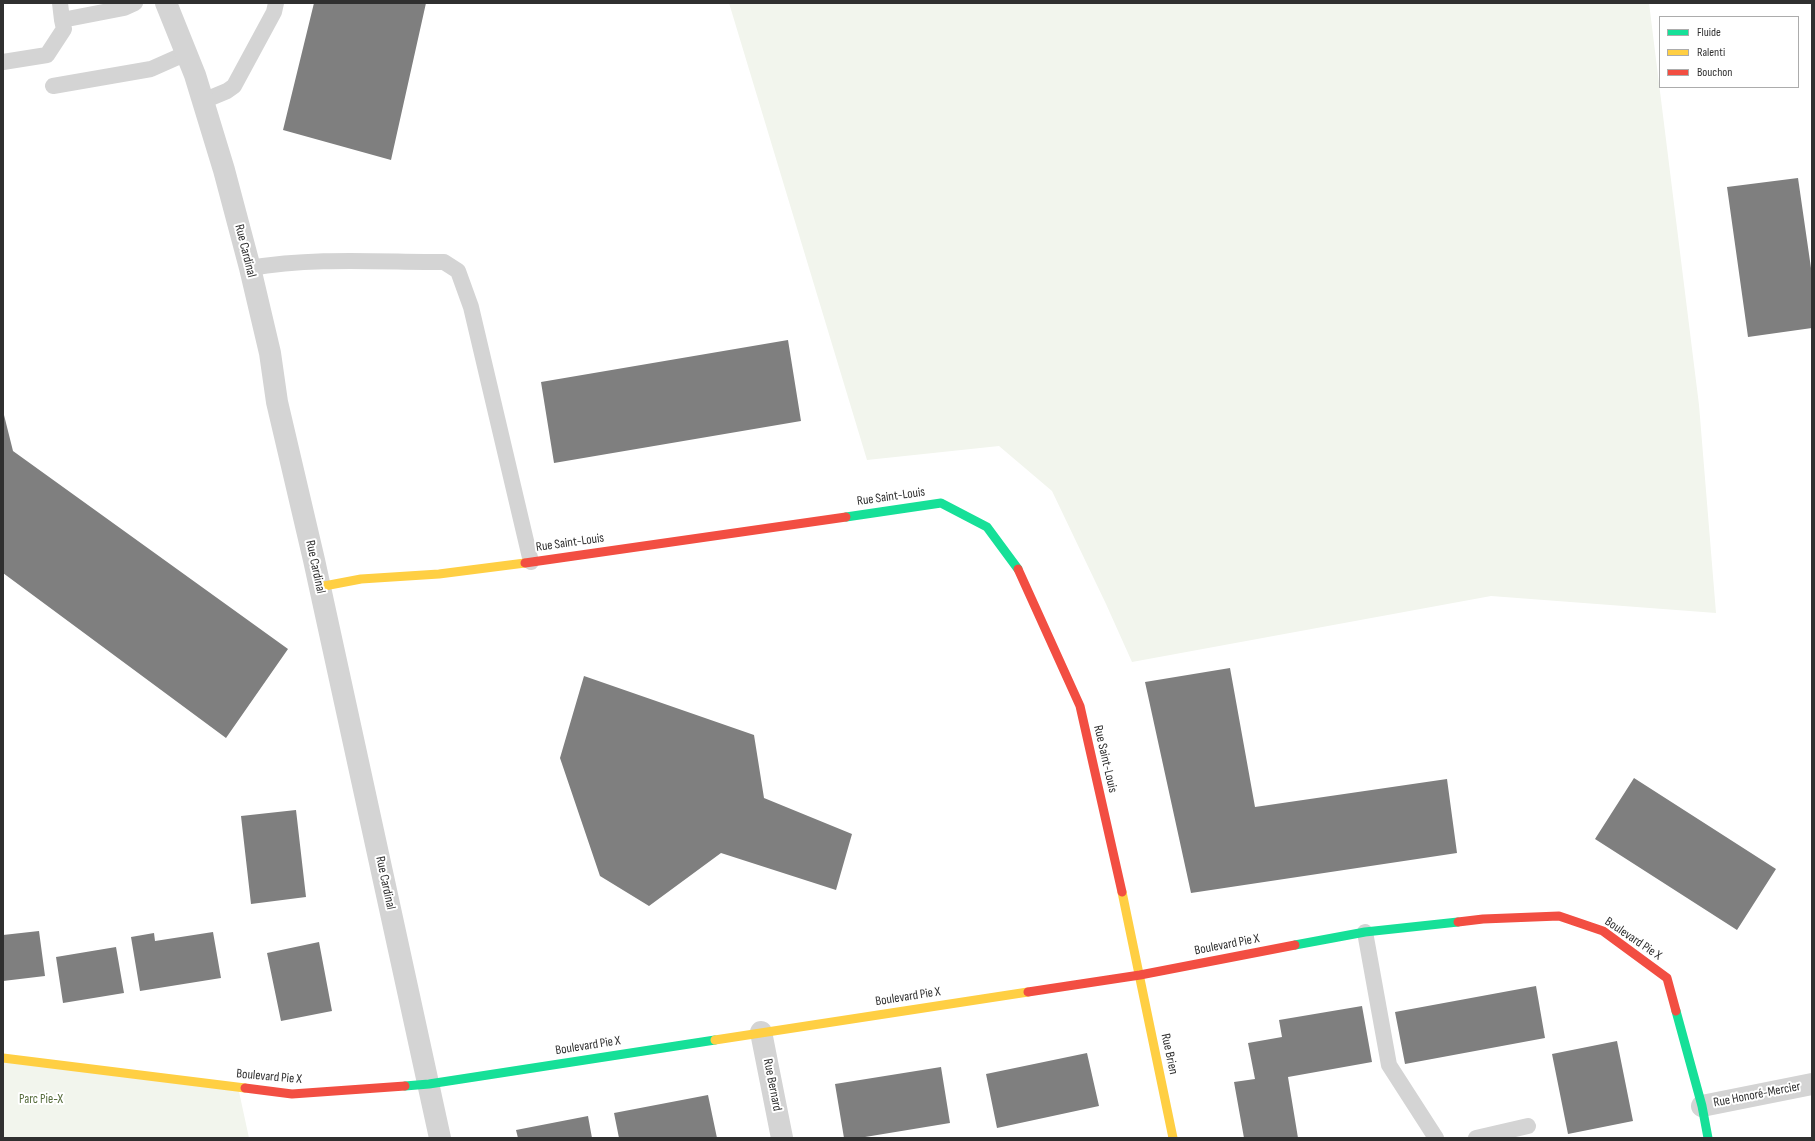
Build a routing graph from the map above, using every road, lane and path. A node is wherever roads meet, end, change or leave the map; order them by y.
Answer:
1 (60, 3) edge
2 (135, 3) edge
3 (166, 3) edge
4 (276, 3) edge
5 (62, 20) junction
6 (187, 53) junction
7 (3, 62) edge
8 (53, 86) dead end
9 (203, 101) junction
10 (250, 268) junction
11 (531, 562) junction
12 (319, 587) junction
13 (1365, 932) junction
14 (1140, 975) junction
15 (761, 1032) junction
16 (3, 1058) edge
17 (429, 1084) junction
18 (1812, 1084) edge
19 (1702, 1106) junction
20 (1528, 1126) dead end
21 (440, 1138) edge
22 (782, 1138) edge
23 (1173, 1138) edge
24 (1436, 1138) edge
25 (1476, 1138) edge
26 (1708, 1138) edge

1 - 5 lane
2 - 5 lane
3 - 6 street, Rue Cardinal
4 - 9 lane
5 - 7 lane
6 - 8 lane
6 - 9 street, Rue Cardinal
9 - 10 street, Rue Cardinal
10 - 11 lane
10 - 12 street, Rue Cardinal
11 - 12 street, Rue Saint-Louis
11 - 14 street, Rue Saint-Louis
12 - 17 street, Rue Cardinal
13 - 14 street, Boulevard Pie X
13 - 19 street, Boulevard Pie X
13 - 24 lane
14 - 15 street, Boulevard Pie X
14 - 23 street, Rue Brien
15 - 17 street, Boulevard Pie X
15 - 22 street, Rue Bernard
16 - 17 street, Boulevard Pie X
17 - 21 street, Rue Cardinal
18 - 19 street, Rue Honoré-Mercier
19 - 26 street, Boulevard Pie X
20 - 25 lane

